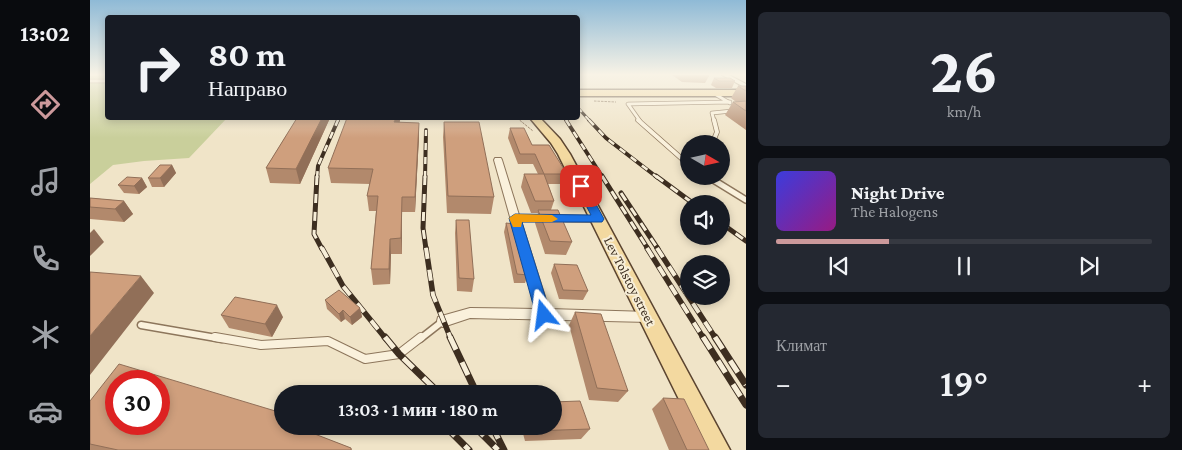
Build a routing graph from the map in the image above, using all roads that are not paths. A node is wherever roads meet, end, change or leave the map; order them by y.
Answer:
1 (719, 96) edge
2 (730, 102) junction
3 (735, 106) edge
4 (740, 110) edge
5 (536, 126) edge
6 (716, 135) edge
7 (680, 157) edge
8 (498, 160) dead end
9 (721, 185) edge
10 (746, 200) edge
11 (515, 218) junction
12 (598, 219) junction
13 (544, 315) junction
14 (649, 317) junction
15 (443, 321) joint
16 (141, 325) dead end
17 (717, 450) edge

1 - 2 lane
2 - 3 lane
2 - 7 lane
4 - 6 lane
5 - 12 main road, Lev Tolstoy street
8 - 11 street
9 - 10 lane
11 - 12 street
11 - 13 street
12 - 14 main road, Lev Tolstoy street
13 - 14 street
13 - 15 street
14 - 17 main road, Lev Tolstoy street
15 - 16 lane

